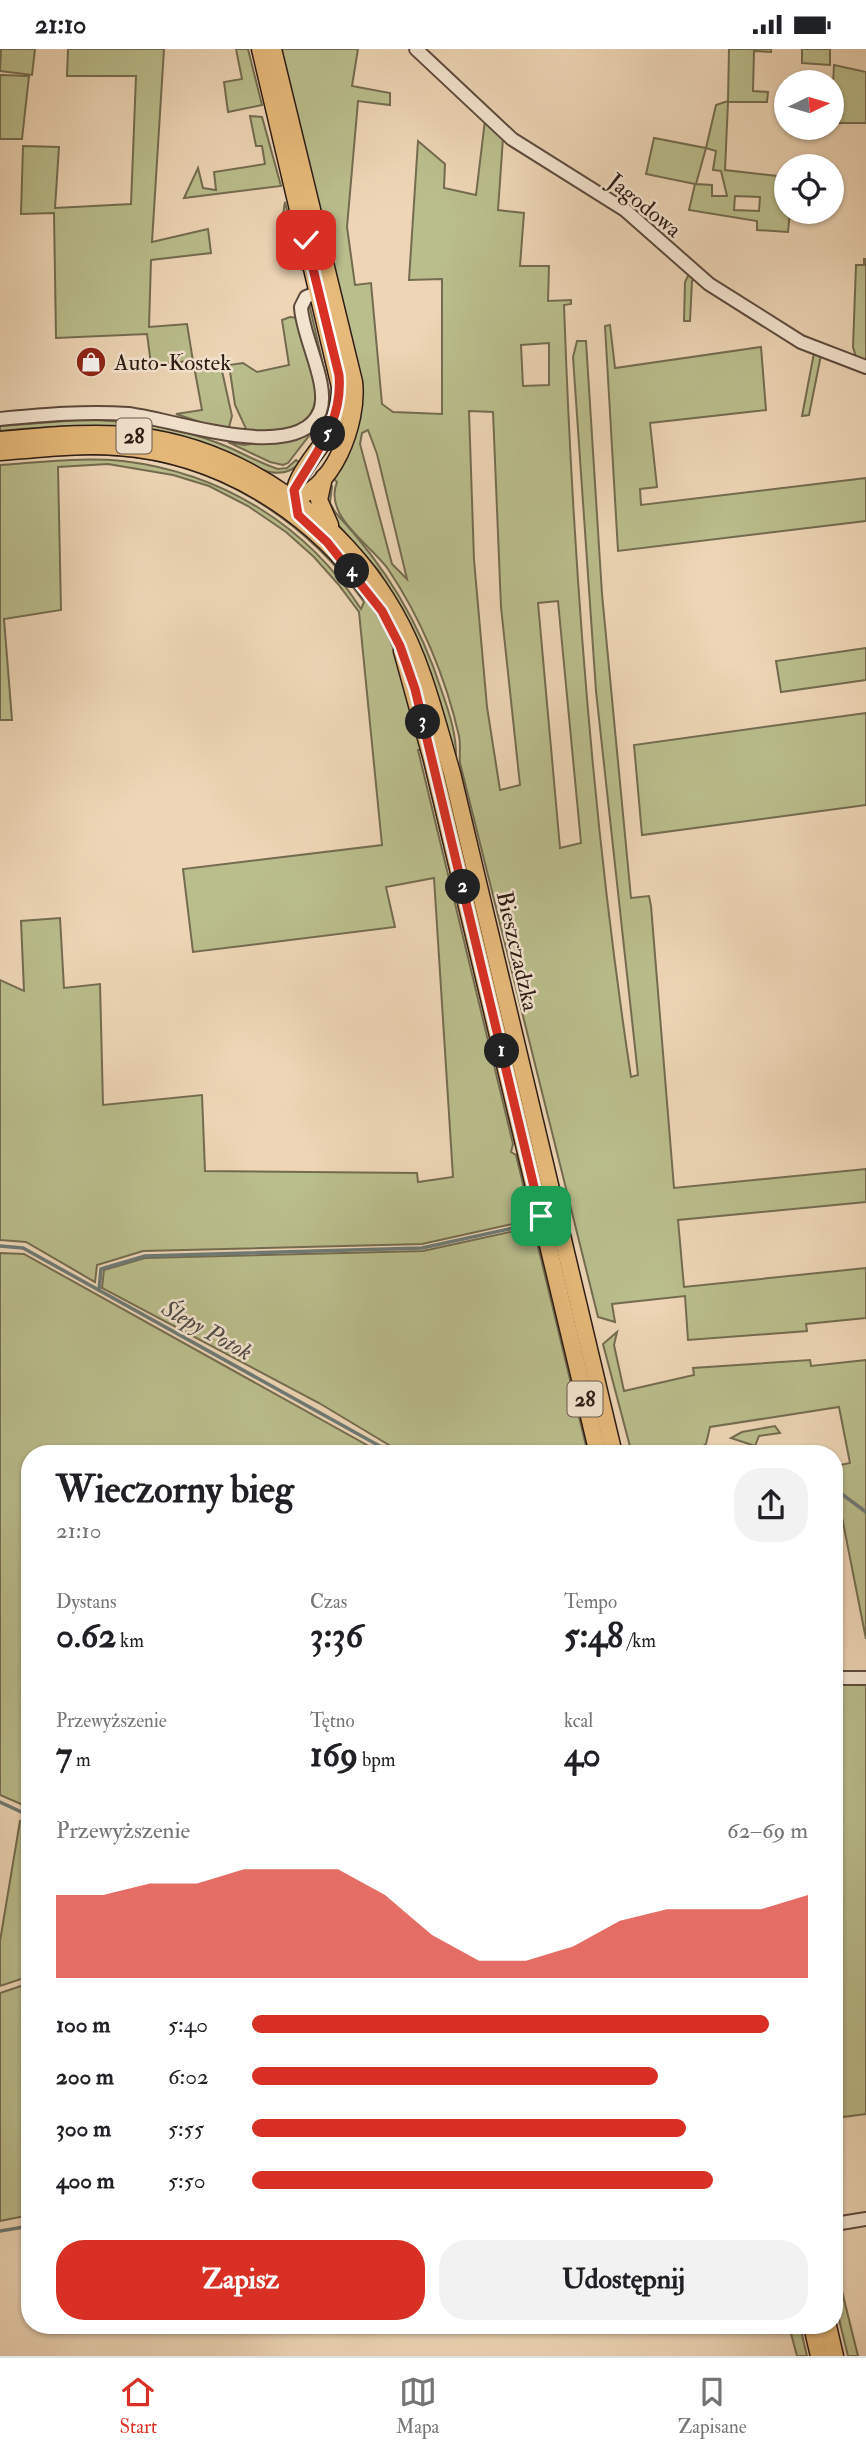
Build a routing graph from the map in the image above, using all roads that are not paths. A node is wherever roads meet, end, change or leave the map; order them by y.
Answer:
1 (260, 49) edge
2 (273, 49) edge
3 (416, 49) edge
4 (318, 292) junction
5 (866, 367) edge
6 (0, 419) edge
7 (0, 440) edge
8 (0, 451) edge
9 (308, 466) junction
10 (325, 477) junction
11 (261, 478) junction
12 (289, 505) junction
13 (339, 539) junction
14 (596, 1445) edge
15 (612, 1445) edge
16 (843, 1678) edge
17 (866, 1678) edge
18 (866, 2219) edge
19 (843, 2223) edge
20 (814, 2334) edge
21 (830, 2334) edge
22 (819, 2356) edge
23 (835, 2356) edge

1 - 4 main road
2 - 10 main road
3 - 5 street, Jagodowa
4 - 6 street
4 - 9 main road
7 - 11 main road, 28
8 - 12 main road, 28
9 - 11 main road
9 - 12 main road
10 - 12 main road
10 - 13 main road
11 - 12 main road, 28
12 - 13 main road, Bieszczadzka / 28
12 - 14 main road, Bieszczadzka / 28
13 - 15 main road, Bieszczadzka / 28
16 - 17 street
18 - 19 street
20 - 22 main road
21 - 23 main road

